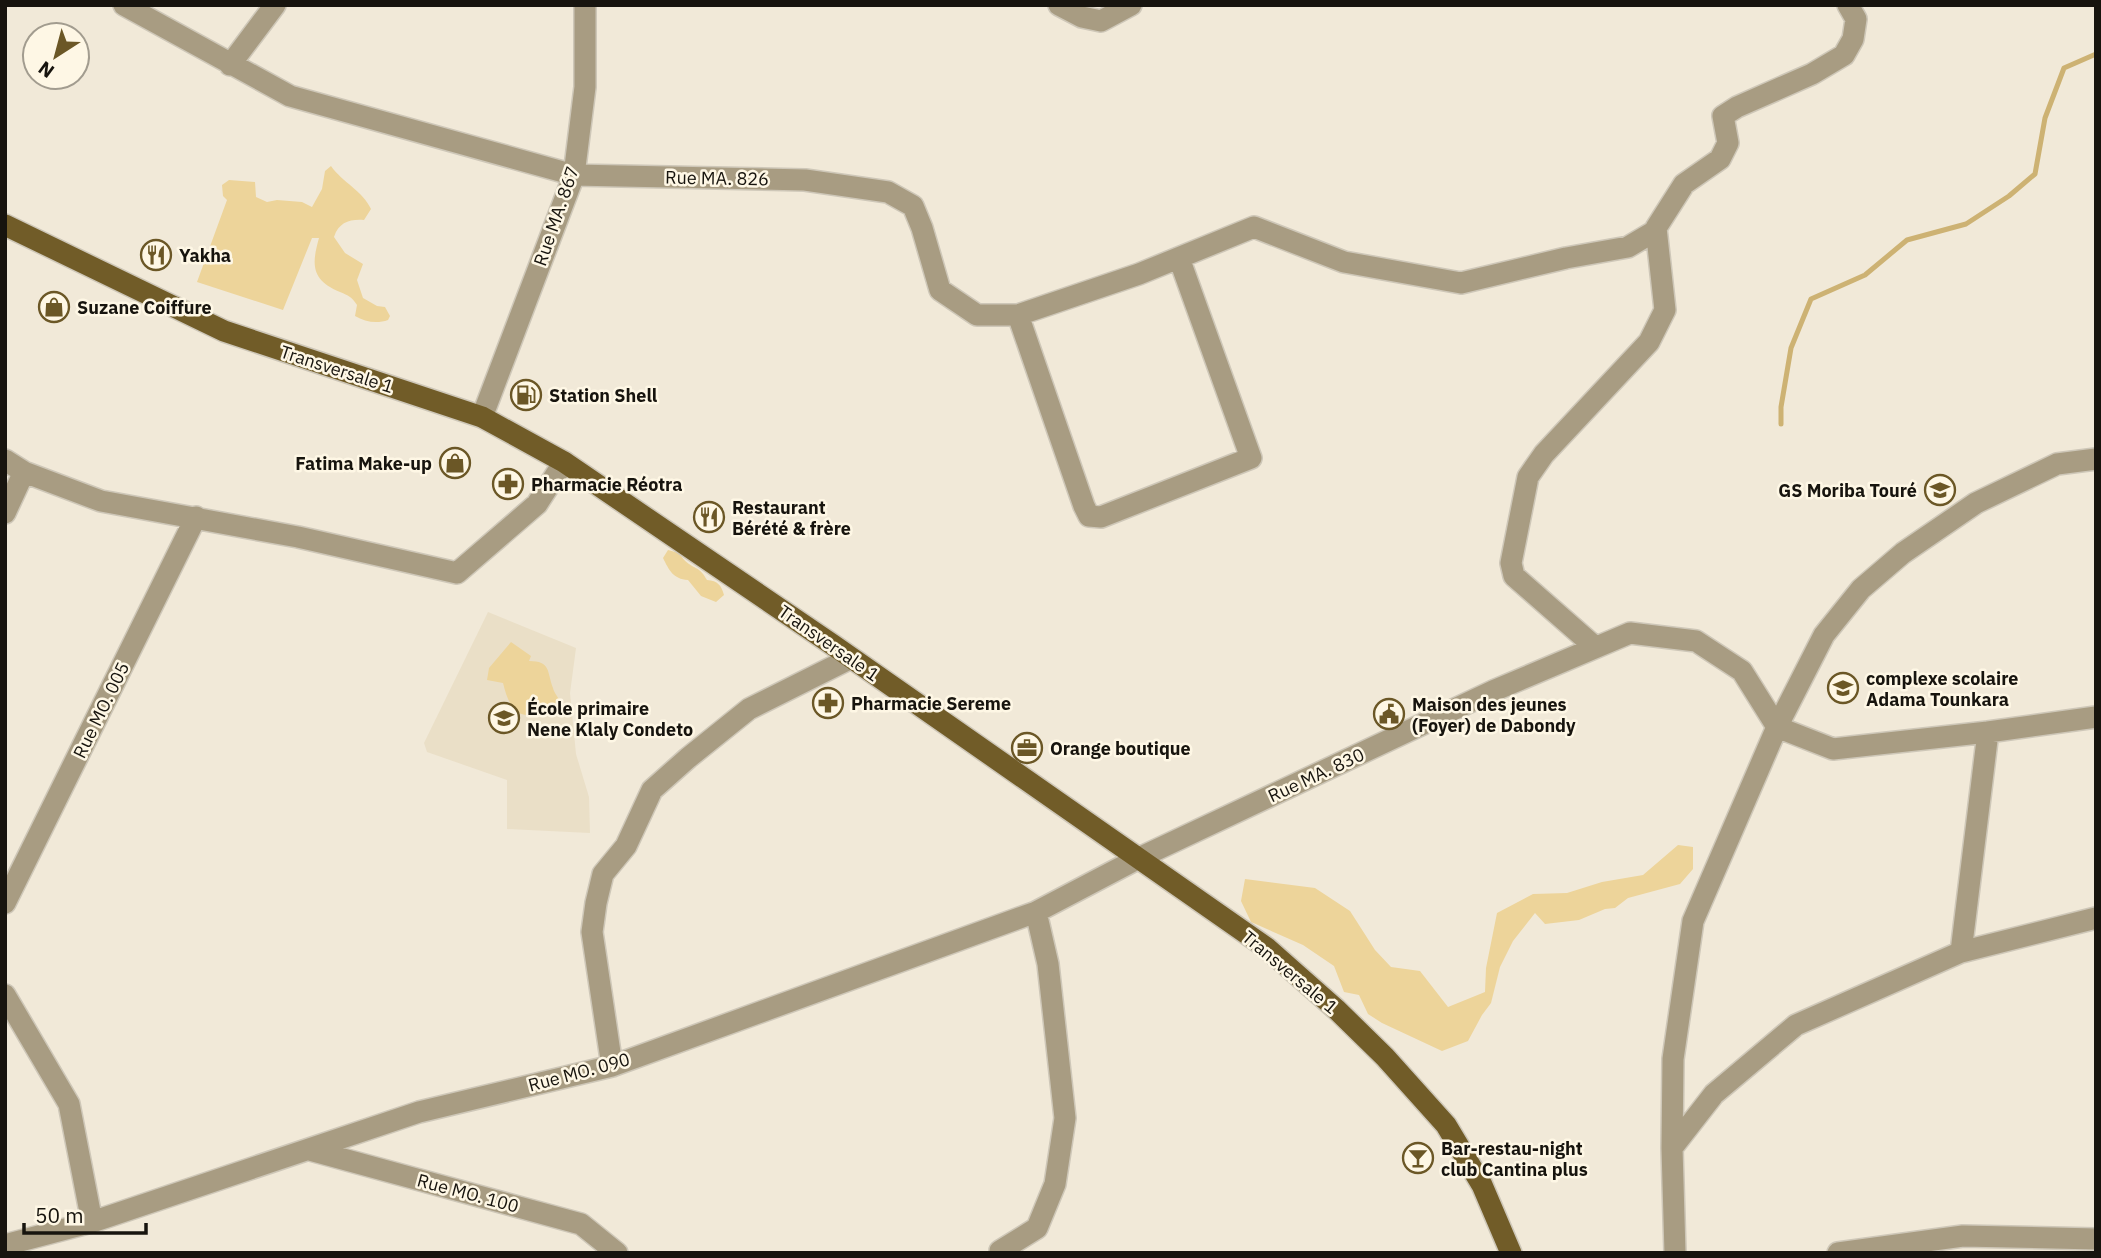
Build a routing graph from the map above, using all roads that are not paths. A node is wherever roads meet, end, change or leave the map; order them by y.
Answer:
1 (124, 5) edge
2 (275, 5) edge
3 (585, 5) edge
4 (1059, 5) edge
5 (1131, 5) edge
6 (1848, 5) edge
7 (230, 65) junction
8 (574, 175) junction
9 (5, 225) edge
10 (1655, 231) junction
11 (1179, 258) junction
12 (1018, 315) junction
13 (482, 417) junction
14 (2096, 459) edge
15 (5, 460) edge
16 (564, 462) junction
17 (24, 472) junction
18 (5, 513) edge
19 (196, 517) junction
20 (1595, 647) junction
21 (851, 658) junction
22 (2096, 717) edge
23 (1777, 727) junction
24 (1988, 732) junction
25 (1139, 858) junction
26 (5, 904) edge
27 (1036, 912) junction
28 (2096, 918) edge
29 (1961, 951) junction
30 (5, 995) edge
31 (612, 1066) junction
32 (1672, 1148) junction
33 (310, 1150) junction
34 (92, 1222) junction
35 (2096, 1239) edge
36 (5, 1245) edge
37 (617, 1253) edge
38 (1000, 1253) edge
39 (1511, 1253) edge
40 (1675, 1253) edge
41 (1838, 1253) edge

1 - 7 street, Rue MA. 826
2 - 7 street
3 - 8 street, Rue MA. 867
4 - 5 street
6 - 10 street
7 - 8 street, Rue MA. 826
8 - 12 street, Rue MA. 826
8 - 13 street, Rue MA. 867
9 - 13 main road, Transversale 1
10 - 11 street, Rue MA. 826
10 - 20 street
11 - 12 street, Rue MA. 826
11 - 12 street
13 - 16 main road, Transversale 1
14 - 23 street
15 - 17 street
16 - 19 street
16 - 21 main road, Transversale 1
17 - 18 street
17 - 19 street
19 - 26 street, Rue MO. 005
20 - 23 street, Rue MA. 830
20 - 25 street, Rue MA. 830
21 - 25 main road, Transversale 1
21 - 31 street
22 - 24 street
23 - 24 street
23 - 32 street
24 - 29 street
25 - 27 street, Rue MO. 090
25 - 39 main road, Transversale 1
27 - 31 street, Rue MO. 090
27 - 38 street
28 - 29 street
29 - 32 street
30 - 34 street
31 - 33 street, Rue MO. 090
32 - 40 street
33 - 34 street, Rue MO. 090
33 - 37 street, Rue MO. 100
34 - 36 street, Rue MO. 090
35 - 41 street

